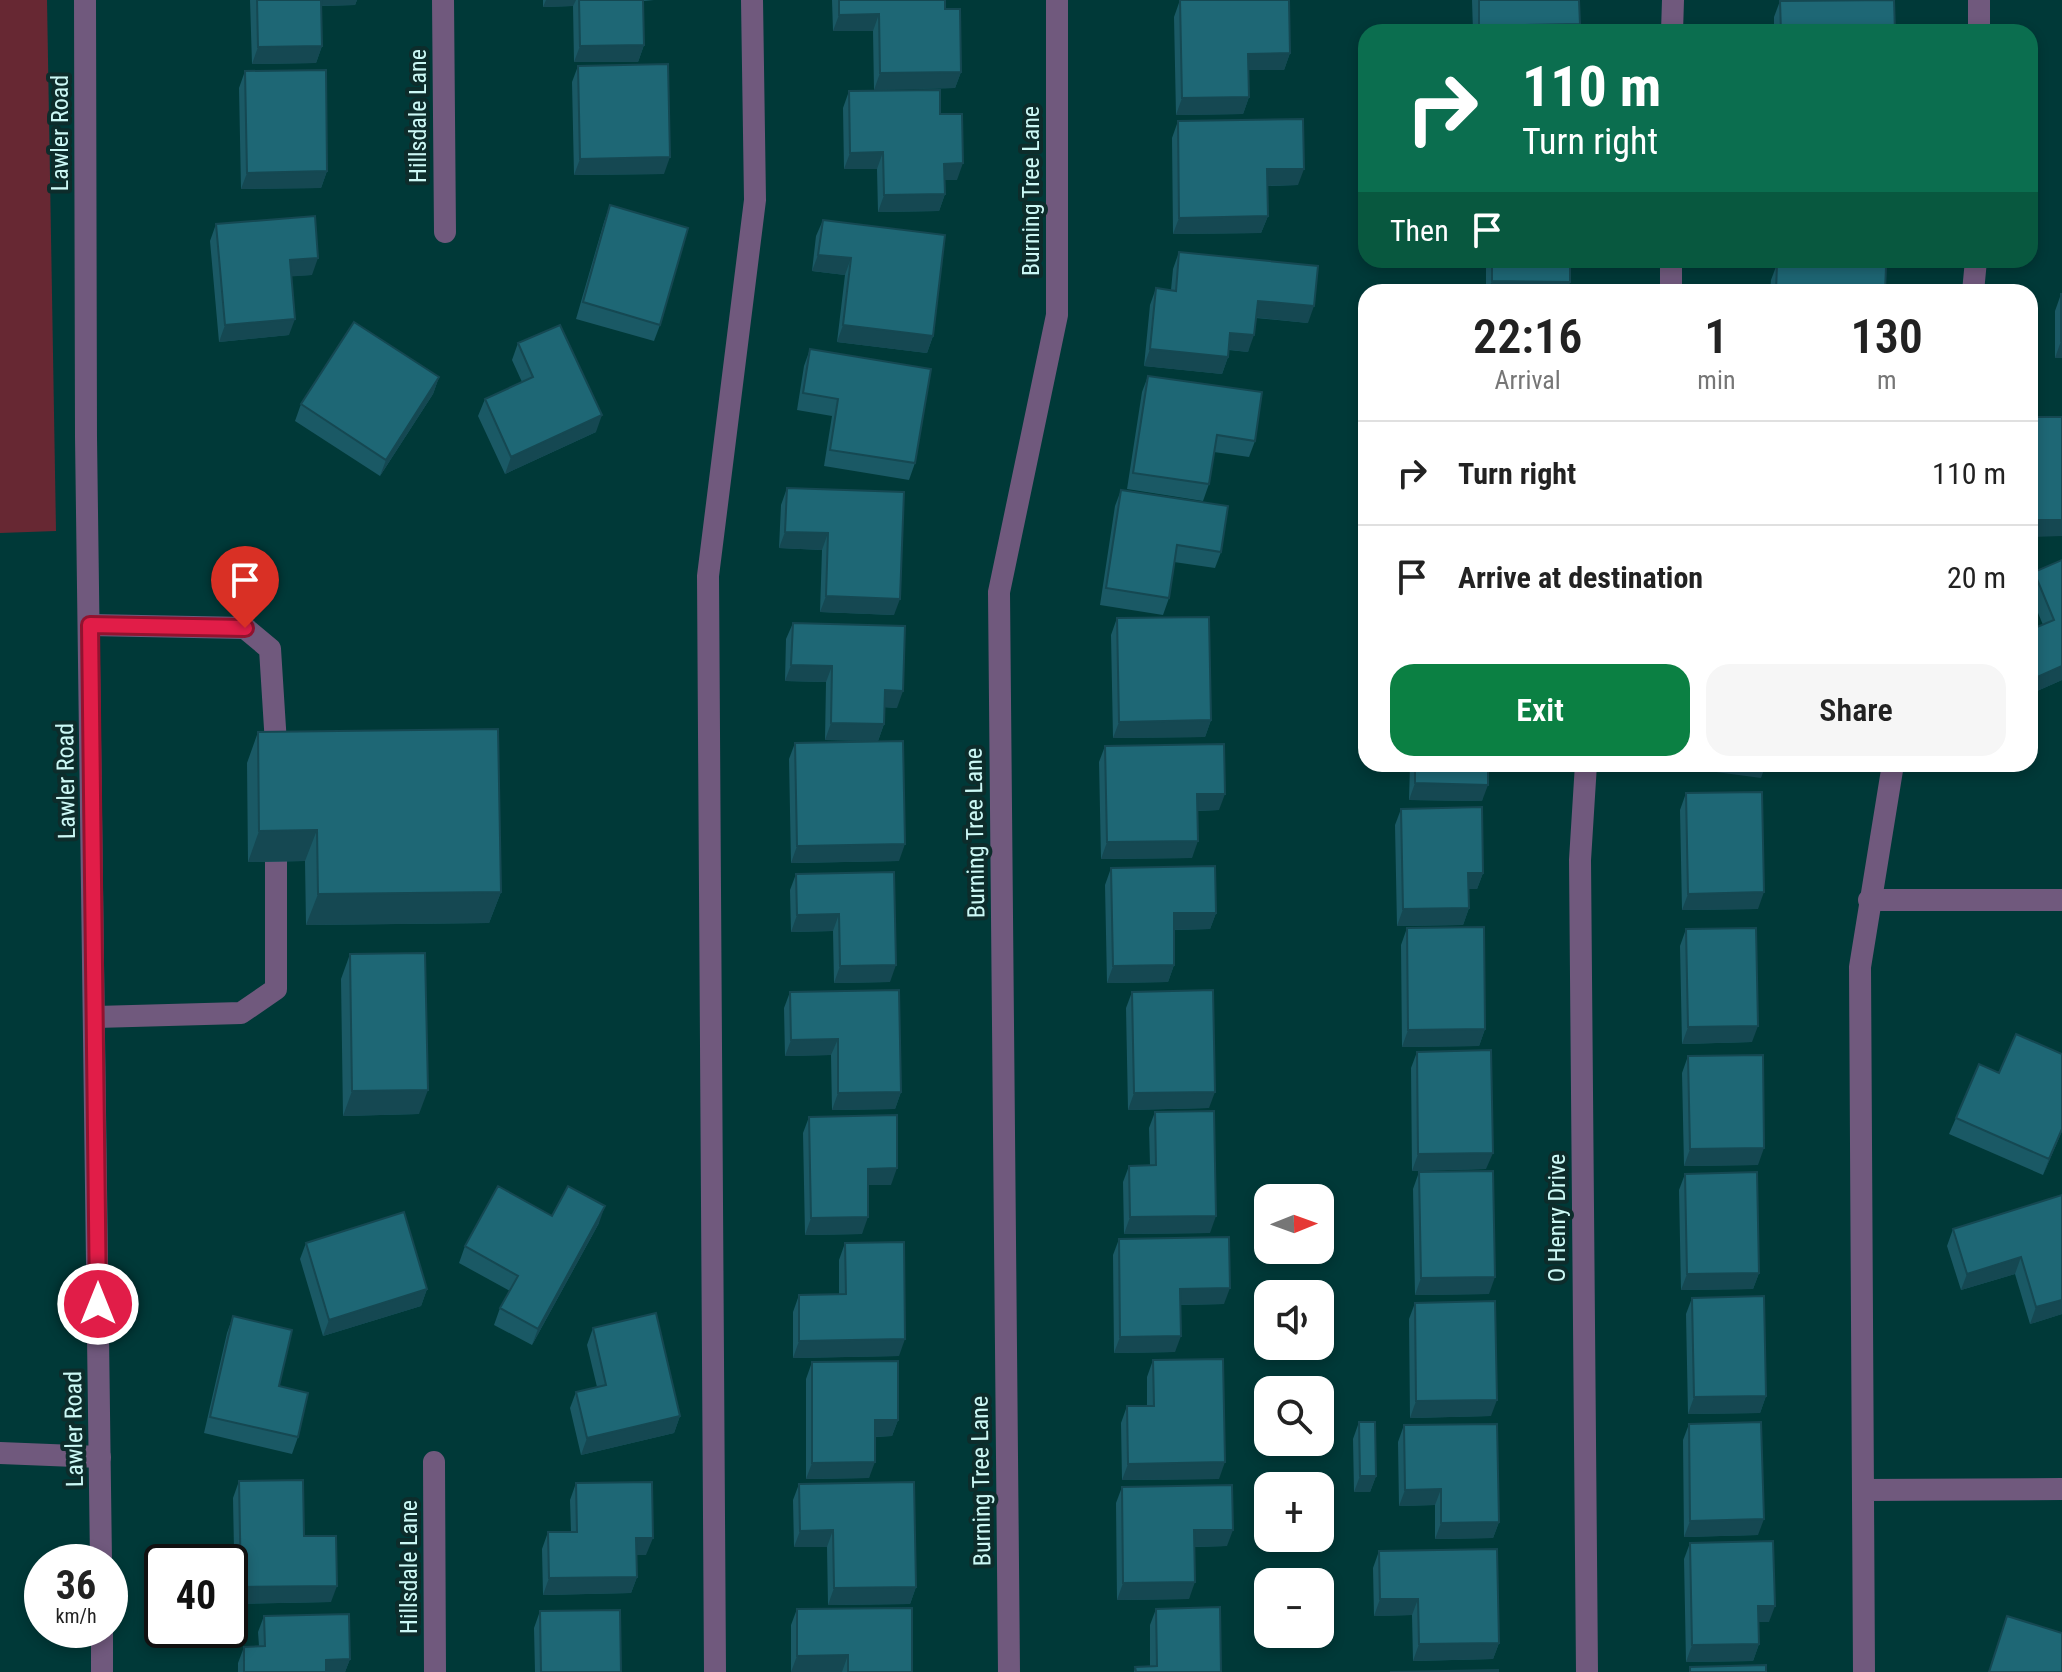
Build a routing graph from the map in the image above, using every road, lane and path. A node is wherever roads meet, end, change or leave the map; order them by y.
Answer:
1 (85, 0) edge
2 (443, 0) edge
3 (752, 0) edge
4 (1057, 0) edge
5 (1673, 0) edge
6 (1979, 0) edge
7 (1672, 24) edge
8 (1979, 24) edge
9 (445, 232) dead end
10 (90, 625) junction
11 (277, 763) edge
12 (1586, 772) edge
13 (1892, 772) edge
14 (276, 861) edge
15 (1869, 900) junction
16 (2062, 900) edge
17 (96, 1017) junction
18 (0, 1453) edge
19 (100, 1457) junction
20 (434, 1462) dead end
21 (2062, 1489) edge
22 (1863, 1490) junction
23 (101, 1544) edge
24 (102, 1648) edge
25 (102, 1672) edge
26 (435, 1672) edge
27 (715, 1672) edge
28 (1009, 1672) edge
29 (1587, 1672) edge
30 (1864, 1672) edge

1 - 10 street, Lawler Road
2 - 9 street, Hillsdale Lane
3 - 27 street
4 - 28 street, Burning Tree Lane
5 - 7 street
6 - 8 street
10 - 11 street
10 - 17 street, Lawler Road
12 - 29 street, O Henry Drive
13 - 15 street
14 - 17 street
15 - 16 street
15 - 22 street
17 - 19 street, Lawler Road
18 - 19 street
19 - 23 street, Lawler Road
20 - 26 street, Hillsdale Lane
21 - 22 street
22 - 30 street
24 - 25 street

